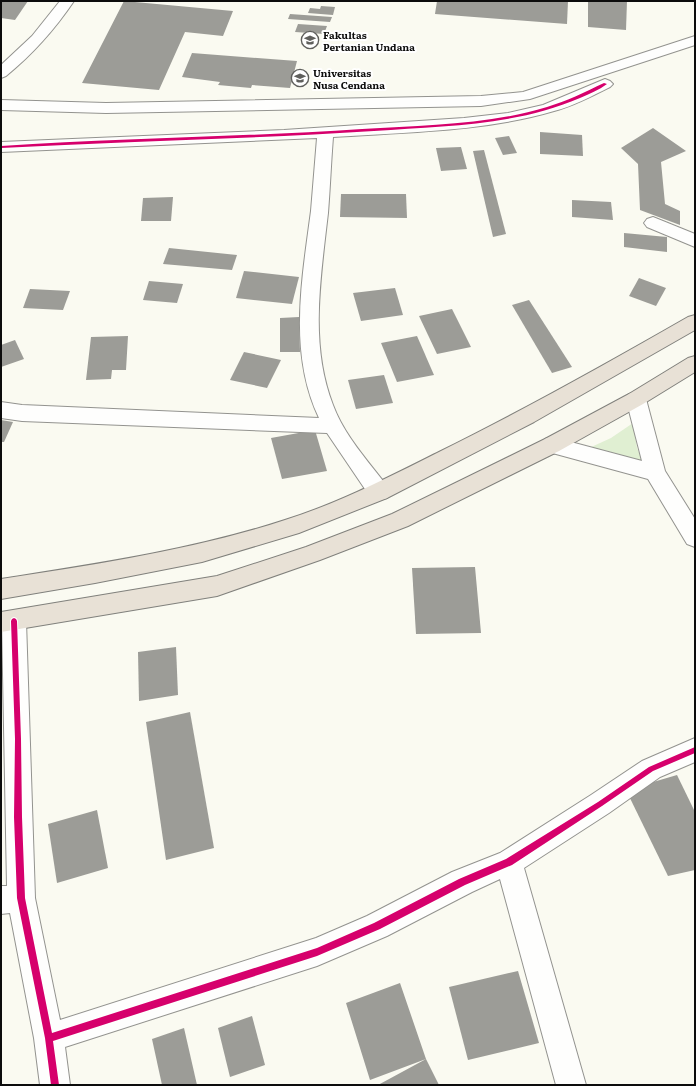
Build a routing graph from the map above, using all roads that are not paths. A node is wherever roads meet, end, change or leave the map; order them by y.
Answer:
1 (66, 1) edge
2 (695, 40) edge
3 (1, 73) edge
4 (605, 84) dead end
5 (1, 105) edge
6 (325, 133) junction
7 (1, 147) edge
8 (654, 223) dead end
9 (695, 241) edge
10 (695, 322) edge
11 (695, 363) edge
12 (636, 399) junction
13 (1, 410) edge
14 (332, 426) junction
15 (552, 445) junction
16 (655, 473) junction
17 (379, 492) junction
18 (695, 538) edge
19 (1, 589) edge
20 (7, 621) edge
21 (695, 750) edge
22 (508, 862) junction
23 (11, 899) edge
24 (48, 1038) junction
25 (55, 1085) edge
26 (571, 1085) edge

1 - 3 street
2 - 5 street
4 - 6 street
6 - 7 street
6 - 14 street
8 - 9 street
10 - 17 highway
11 - 12 highway
12 - 15 highway
12 - 16 street
13 - 14 street
14 - 17 street
15 - 16 street
15 - 20 highway
16 - 18 street
17 - 19 highway
20 - 23 street
21 - 22 street
22 - 24 street
22 - 26 street
23 - 24 street
24 - 25 street

